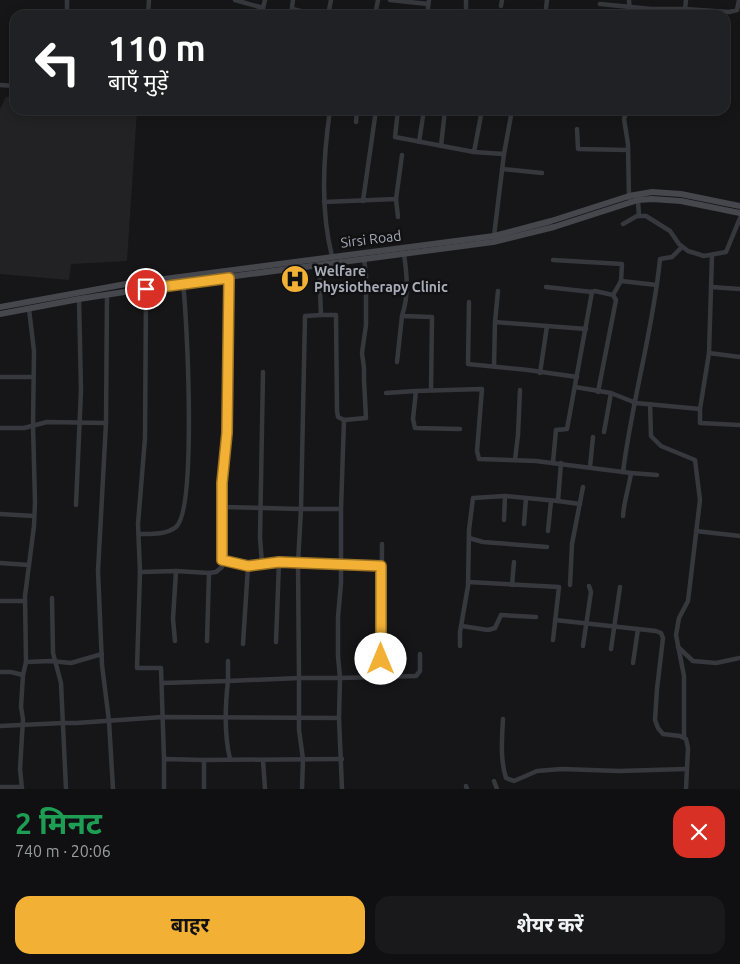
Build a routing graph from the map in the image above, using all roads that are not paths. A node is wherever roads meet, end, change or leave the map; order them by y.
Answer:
1 (235, 0) edge
2 (265, 0) edge
3 (293, 0) edge
4 (390, 0) edge
5 (502, 0) edge
6 (546, 0) edge
7 (629, 0) edge
8 (686, 0) edge
9 (739, 0) edge
10 (414, 1) edge
11 (429, 2) edge
12 (600, 4) dead end
13 (501, 6) dead end
14 (629, 7) junction
15 (264, 8) joint
16 (546, 8) dead end
17 (292, 9) joint
18 (685, 9) junction
19 (296, 10) edge
20 (629, 10) edge
21 (689, 10) edge
22 (730, 12) edge
23 (329, 115) edge
24 (357, 115) edge
25 (375, 115) edge
26 (397, 115) edge
27 (423, 115) edge
28 (445, 115) edge
29 (481, 115) edge
30 (511, 115) edge
31 (625, 115) edge
32 (356, 122) dead end
33 (577, 129) dead end
34 (419, 142) junction
35 (440, 146) junction
36 (628, 150) junction
37 (474, 152) junction
38 (504, 154) junction
39 (402, 155) dead end
40 (502, 169) junction
41 (542, 173) dead end
42 (396, 199) junction
43 (629, 199) junction
44 (638, 200) junction
45 (324, 202) junction
46 (363, 202) junction
47 (740, 206) edge
48 (740, 213) edge
49 (639, 216) junction
50 (398, 217) dead end
51 (740, 218) edge
52 (623, 224) dead end
53 (494, 236) junction
54 (682, 247) junction
55 (404, 254) junction
56 (712, 255) junction
57 (332, 256) junction
58 (364, 259) junction
59 (553, 260) dead end
60 (318, 265) junction
61 (229, 278) junction
62 (621, 281) junction
63 (183, 283) junction
64 (657, 285) junction
65 (106, 287) junction
66 (711, 287) junction
67 (546, 288) dead end
68 (146, 289) junction
69 (740, 289) edge
70 (498, 291) dead end
71 (592, 292) junction
72 (107, 295) junction
73 (613, 295) junction
74 (79, 299) junction
75 (468, 302) dead end
76 (0, 307) edge
77 (29, 309) junction
78 (0, 314) edge
79 (321, 315) junction
80 (402, 316) junction
81 (495, 322) junction
82 (546, 326) junction
83 (586, 329) junction
84 (709, 353) junction
85 (740, 357) edge
86 (397, 362) dead end
87 (494, 366) junction
88 (263, 372) dead end
89 (540, 373) junction
90 (0, 377) edge
91 (33, 377) junction
92 (577, 377) junction
93 (575, 387) junction
94 (431, 390) junction
95 (520, 390) dead end
96 (416, 391) junction
97 (598, 392) junction
98 (386, 393) dead end
99 (611, 393) junction
100 (636, 403) junction
101 (650, 404) junction
102 (700, 409) junction
103 (344, 420) junction
104 (80, 423) junction
105 (106, 424) junction
106 (740, 425) edge
107 (33, 426) junction
108 (0, 428) edge
109 (460, 429) dead end
110 (604, 432) dead end
111 (593, 437) dead end
112 (514, 460) junction
113 (553, 462) junction
114 (561, 463) junction
115 (590, 467) junction
116 (623, 472) junction
117 (631, 473) junction
118 (657, 475) dead end
119 (583, 487) dead end
120 (505, 496) junction
121 (526, 498) junction
122 (551, 501) junction
123 (558, 501) junction
124 (580, 504) junction
125 (76, 505) dead end
126 (222, 507) junction
127 (261, 508) junction
128 (301, 509) junction
129 (341, 509) junction
130 (0, 514) edge
131 (34, 516) junction
132 (623, 516) dead end
133 (504, 520) dead end
134 (524, 524) dead end
135 (548, 531) dead end
136 (696, 531) junction
137 (139, 534) junction
138 (740, 536) edge
139 (469, 538) junction
140 (382, 544) dead end
141 (546, 547) dead end
142 (222, 560) junction
143 (279, 562) junction
144 (514, 562) dead end
145 (0, 563) edge
146 (298, 563) junction
147 (262, 564) junction
148 (341, 564) junction
149 (29, 565) junction
150 (248, 566) junction
151 (381, 566) junction
152 (176, 571) junction
153 (140, 572) junction
154 (209, 572) junction
155 (468, 582) junction
156 (512, 585) junction
157 (570, 586) dead end
158 (589, 586) dead end
159 (620, 587) dead end
160 (52, 598) dead end
161 (0, 601) edge
162 (25, 601) junction
163 (536, 617) dead end
164 (555, 620) junction
165 (586, 623) junction
166 (462, 626) junction
167 (614, 626) junction
168 (638, 629) junction
169 (553, 640) dead end
170 (175, 641) dead end
171 (207, 641) dead end
172 (276, 642) dead end
173 (243, 644) dead end
174 (460, 646) dead end
175 (583, 646) dead end
176 (678, 647) junction
177 (611, 649) dead end
178 (102, 654) junction
179 (420, 654) dead end
180 (740, 658) edge
181 (228, 661) dead end
182 (26, 662) junction
183 (56, 662) junction
184 (633, 663) dead end
185 (0, 672) edge
186 (23, 675) junction
187 (299, 678) junction
188 (340, 678) junction
189 (381, 678) junction
190 (228, 681) junction
191 (162, 683) junction
192 (164, 717) junction
193 (226, 717) junction
194 (299, 718) junction
195 (339, 718) junction
196 (503, 720) dead end
197 (110, 721) junction
198 (63, 722) junction
199 (22, 725) junction
200 (0, 726) edge
201 (684, 738) junction
202 (164, 759) junction
203 (230, 759) junction
204 (304, 759) junction
205 (204, 760) junction
206 (263, 760) junction
207 (342, 760) junction
208 (686, 769) junction
209 (494, 781) dead end
210 (0, 787) edge
211 (22, 788) edge
212 (66, 789) edge
213 (113, 789) edge
214 (164, 789) edge
215 (204, 789) edge
216 (265, 789) edge
217 (302, 789) edge
218 (342, 789) edge
219 (497, 789) edge
220 (686, 789) edge

1 - 15 street
2 - 15 street
3 - 17 street
4 - 10 street
5 - 13 street
6 - 16 street
7 - 14 street
8 - 18 street
9 - 22 street
10 - 11 street
12 - 14 street
14 - 18 street
14 - 20 street
17 - 19 street
18 - 21 street
23 - 45 street
24 - 32 street
25 - 46 street
26 - 34 street
27 - 34 street
28 - 35 street
29 - 37 street
30 - 38 street
31 - 36 street
33 - 36 street
34 - 35 street
35 - 37 street
36 - 43 street
37 - 38 street
38 - 40 street
39 - 42 street
40 - 41 street
40 - 53 street
42 - 46 street
42 - 50 street
43 - 44 main road, Sirsi Road
43 - 47 main road, Sirsi Road
43 - 53 main road, Sirsi Road
43 - 55 main road, Sirsi Road
44 - 48 main road, Sirsi Road
44 - 49 street
45 - 46 street
45 - 57 street
49 - 52 street
49 - 54 street
51 - 56 street
53 - 57 main road, Sirsi Road
54 - 56 street
54 - 64 street
55 - 58 main road, Sirsi Road
55 - 80 street
56 - 66 street
57 - 65 main road, Sirsi Road
58 - 60 main road, Sirsi Road
58 - 103 street
59 - 62 street
60 - 61 main road, Sirsi Road
60 - 79 street
61 - 63 main road, Sirsi Road
61 - 126 street
62 - 64 street
62 - 73 street
63 - 68 main road, Sirsi Road
63 - 137 street
64 - 100 street
65 - 72 street
65 - 76 main road, Sirsi Road
66 - 69 street
66 - 84 street
67 - 71 street
68 - 72 main road, Sirsi Road
68 - 137 street
70 - 81 street
71 - 73 street
71 - 83 street
72 - 74 main road, Sirsi Road
72 - 105 street
73 - 97 street
74 - 77 main road, Sirsi Road
74 - 104 street
75 - 87 street
77 - 78 main road, Sirsi Road
77 - 91 street
79 - 103 street
79 - 128 street
80 - 86 street
80 - 94 street
81 - 82 street
81 - 87 street
82 - 83 street
82 - 89 street
83 - 92 street
84 - 85 street
84 - 102 street
87 - 89 street
88 - 127 street
89 - 92 street
90 - 91 street
91 - 107 street
92 - 93 street
93 - 97 street
93 - 113 street
94 - 96 street
94 - 112 street
95 - 112 street
96 - 98 street
96 - 109 street
97 - 99 street
99 - 100 street
99 - 110 street
100 - 101 street
100 - 116 street
101 - 102 street
101 - 136 street
102 - 106 street
103 - 129 street
104 - 105 street
104 - 107 street
104 - 125 street
105 - 178 street
107 - 108 street
107 - 131 street
111 - 115 street
112 - 113 street
113 - 114 street
114 - 115 street
114 - 123 street
115 - 116 street
116 - 117 street
117 - 118 street
117 - 132 street
119 - 124 street
120 - 121 street
120 - 133 street
120 - 139 street
121 - 122 street
121 - 134 street
122 - 123 street
122 - 135 street
123 - 124 street
124 - 157 street
126 - 127 street
126 - 142 street
127 - 128 street
127 - 147 street
128 - 129 street
128 - 146 street
129 - 148 street
130 - 131 street
131 - 149 street
136 - 138 street
136 - 176 street
137 - 153 street
139 - 141 street
139 - 155 street
140 - 151 street
142 - 150 street
142 - 154 street
143 - 146 street
143 - 147 street
143 - 172 street
144 - 156 street
145 - 149 street
146 - 148 street
146 - 187 street
147 - 150 street
148 - 151 street
148 - 188 street
149 - 162 street
150 - 173 street
151 - 189 street
152 - 153 street
152 - 154 street
152 - 170 street
153 - 191 street
154 - 171 street
155 - 156 street
155 - 166 street
156 - 164 street
158 - 165 street
159 - 167 street
160 - 183 street
161 - 162 street
162 - 182 street
163 - 166 street
164 - 165 street
164 - 169 street
165 - 167 street
165 - 175 street
166 - 174 street
167 - 168 street
167 - 177 street
168 - 184 street
168 - 201 street
176 - 180 street
176 - 201 street
178 - 183 street
178 - 197 street
179 - 189 street
181 - 190 street
182 - 183 street
182 - 186 street
183 - 198 street
185 - 186 street
186 - 199 street
187 - 188 street
187 - 190 street
187 - 194 street
188 - 189 street
188 - 195 street
190 - 191 street
190 - 193 street
191 - 192 street
192 - 193 street
192 - 197 street
192 - 202 street
193 - 194 street
193 - 203 street
194 - 195 street
194 - 204 street
195 - 207 street
196 - 208 street
197 - 198 street
197 - 213 street
198 - 199 street
198 - 212 street
199 - 200 street
199 - 211 street
201 - 208 street
202 - 205 street
202 - 214 street
203 - 205 street
203 - 206 street
204 - 206 street
204 - 207 street
204 - 217 street
205 - 215 street
206 - 216 street
207 - 218 street
208 - 220 street
209 - 219 street
210 - 211 street

